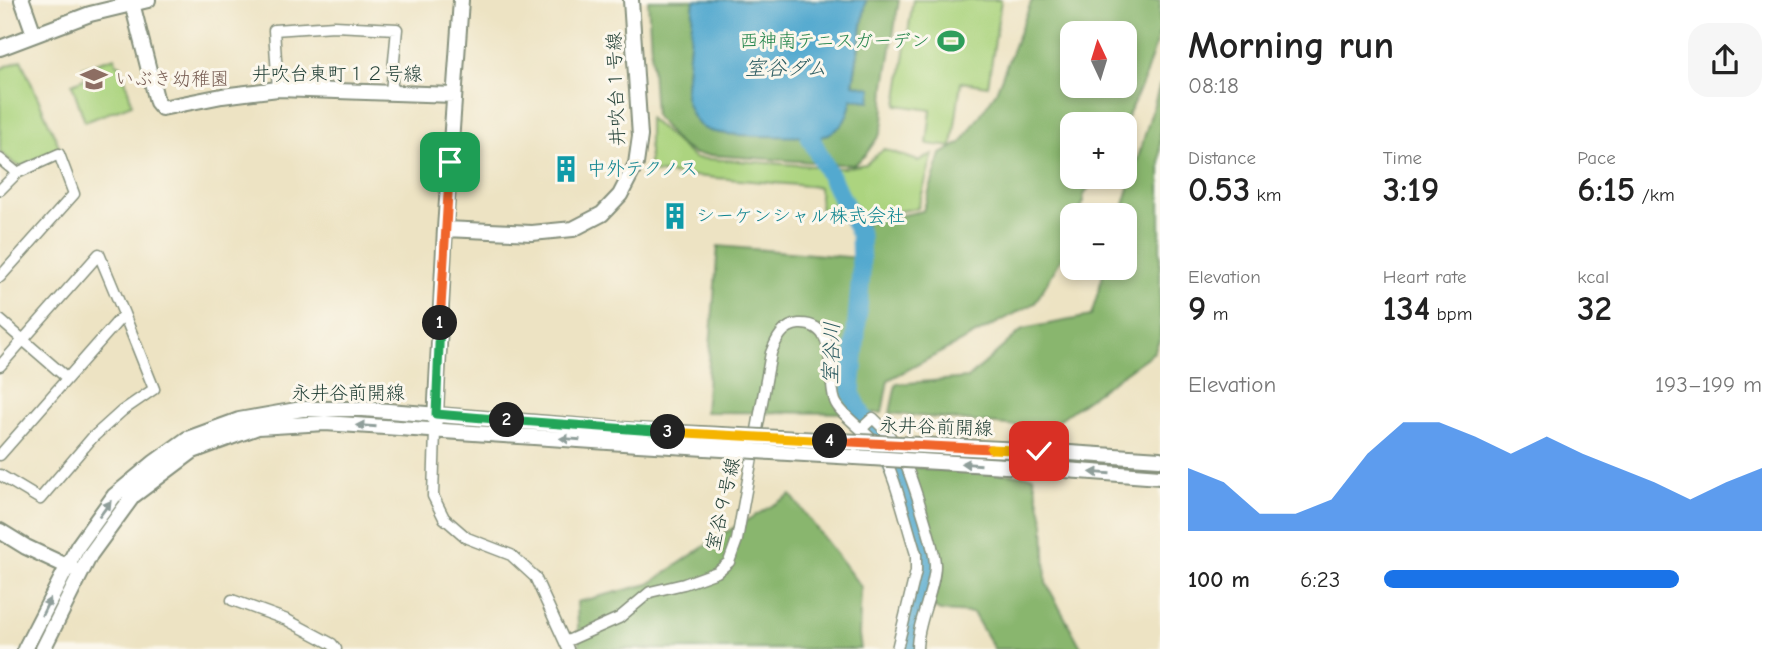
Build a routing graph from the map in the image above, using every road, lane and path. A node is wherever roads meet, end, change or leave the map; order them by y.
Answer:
1 (22, 0) edge
2 (148, 0) edge
3 (461, 0) edge
4 (631, 0) edge
5 (132, 3) junction
6 (34, 34) junction
7 (0, 48) edge
8 (278, 89) junction
9 (391, 92) junction
10 (454, 95) junction
11 (0, 159) edge
12 (17, 173) junction
13 (0, 190) edge
14 (445, 229) junction
15 (0, 277) edge
16 (124, 314) junction
17 (0, 320) edge
18 (22, 340) junction
19 (0, 366) edge
20 (67, 378) junction
21 (436, 414) junction
22 (861, 429) junction
23 (435, 431) junction
24 (639, 437) junction
25 (0, 455) edge
26 (1160, 459) edge
27 (0, 475) edge
28 (1160, 477) edge
29 (0, 531) edge
30 (67, 566) junction
31 (82, 573) junction
32 (232, 600) dead end
33 (566, 645) edge
34 (25, 649) edge
35 (43, 649) edge
36 (336, 649) edge
37 (897, 649) edge
38 (917, 649) edge

1 - 6 street
2 - 5 street
3 - 10 street
4 - 14 street, 井吹台１号線
5 - 6 street
5 - 8 street, 井吹台東町１２号線
6 - 7 street
8 - 9 street, 井吹台東町１２号線
8 - 9 street
9 - 10 street, 井吹台東町１２号線
10 - 14 street
11 - 12 street
12 - 13 street
12 - 15 street
14 - 21 street
16 - 18 street
16 - 20 street
16 - 27 street
17 - 18 street
18 - 19 street
18 - 20 street
20 - 25 street
21 - 23 street
21 - 24 street, 永井谷前開線
30 -> 21 street, 永井谷前開線
22 - 33 street, 室谷９号線
22 - 37 street, 室谷９号線
22 - 38 street
24 -> 23 street, 永井谷前開線
23 -> 31 street, 永井谷前開線
23 - 33 street
24 - 26 street, 永井谷前開線, bridge
28 -> 24 street, 永井谷前開線, bridge
29 - 30 street
30 - 31 street
34 -> 30 street, 永井谷前開線
31 - 35 street, 永井谷前開線
32 - 36 street

